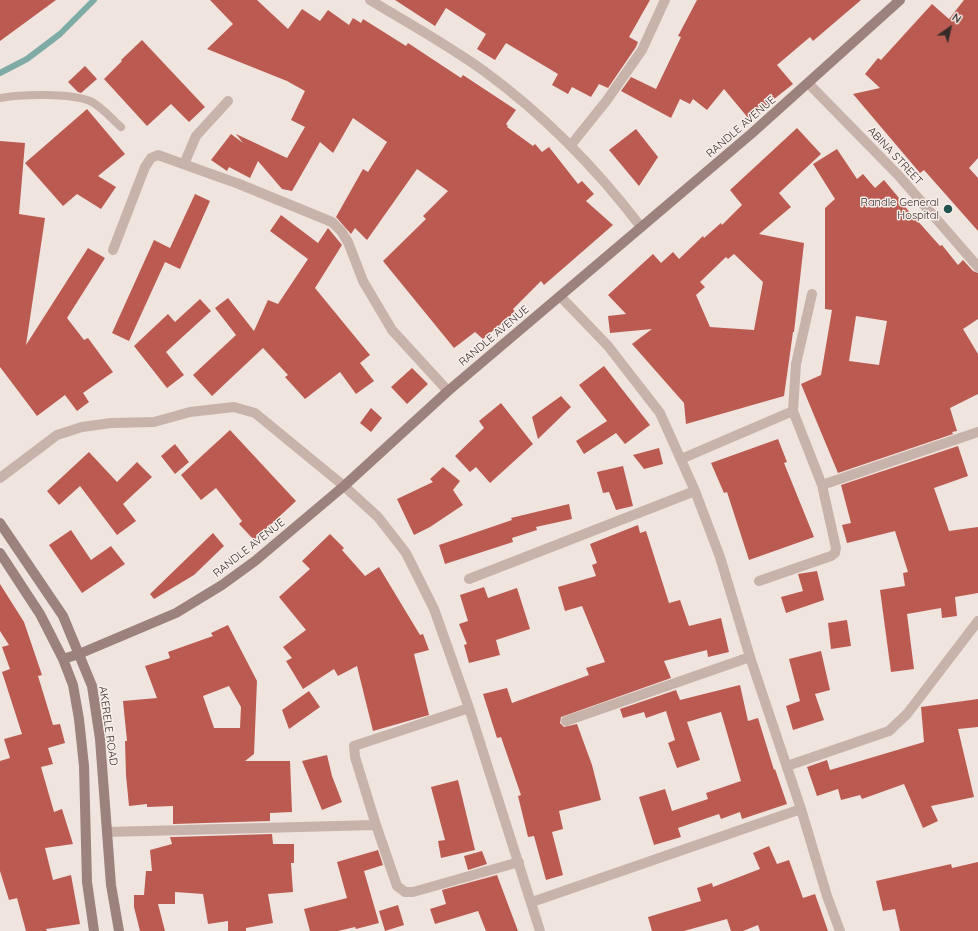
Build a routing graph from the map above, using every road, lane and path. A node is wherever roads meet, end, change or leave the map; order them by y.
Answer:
1 (370, 0) edge
2 (664, 0) edge
3 (900, 0) edge
4 (808, 83) junction
5 (0, 98) edge
6 (228, 101) dead end
7 (121, 127) dead end
8 (572, 145) junction
9 (184, 164) junction
10 (641, 227) junction
11 (112, 250) dead end
12 (978, 267) edge
13 (812, 294) dead end
14 (560, 296) junction
15 (448, 391) junction
16 (793, 411) junction
17 (978, 432) edge
18 (681, 459) junction
19 (0, 478) edge
20 (822, 485) junction
21 (344, 486) junction
22 (695, 491) junction
23 (0, 523) edge
24 (0, 553) edge
25 (468, 580) dead end
26 (759, 581) dead end
27 (978, 621) edge
28 (79, 654) junction
29 (750, 656) junction
30 (63, 659) junction
31 (469, 708) junction
32 (566, 721) dead end
33 (787, 766) junction
34 (802, 809) junction
35 (376, 825) junction
36 (107, 832) junction
37 (519, 862) junction
38 (532, 902) junction
39 (94, 931) edge
40 (120, 931) edge
41 (540, 931) edge
42 (840, 931) edge

1 - 8 street
2 - 8 street
3 - 4 street, RANDLE AVENUE
4 - 10 street, RANDLE AVENUE
4 - 12 street, ABINA STREET
5 - 7 lane
6 - 9 street
8 - 10 street
9 - 11 street
9 - 15 street
10 - 14 street, RANDLE AVENUE
13 - 16 street
14 - 15 street, RANDLE AVENUE
14 - 18 street
15 - 21 street, RANDLE AVENUE
16 - 18 street
16 - 20 street
17 - 20 street
18 - 22 street
19 - 21 street
20 - 26 street
21 - 28 street, RANDLE AVENUE
21 - 31 street
22 - 25 street
22 - 29 street
23 - 28 street, AKERELE ROAD
24 - 30 street
27 - 33 street
28 - 30 street, RANDLE AVENUE
28 - 36 street, AKERELE ROAD
29 - 32 street
29 - 33 street
30 - 39 street
31 - 35 street
31 - 37 street
33 - 34 street
34 - 38 street
34 - 42 street
35 - 36 street
35 - 37 street
36 - 40 street, AKERELE ROAD
37 - 38 street
38 - 41 street

